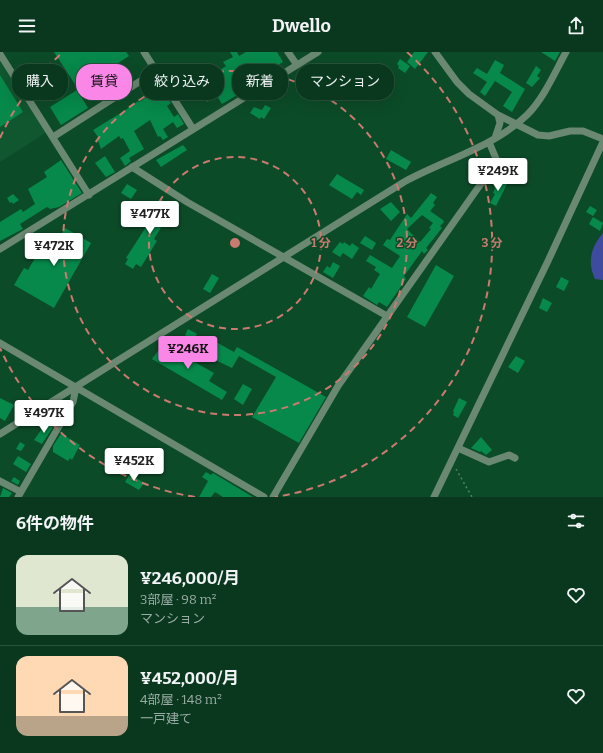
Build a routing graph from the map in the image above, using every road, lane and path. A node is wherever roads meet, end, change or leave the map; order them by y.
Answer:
1 (144, 52) edge
2 (288, 52) edge
3 (318, 52) edge
4 (435, 52) edge
5 (566, 52) edge
6 (0, 54) edge
7 (152, 64) edge
8 (296, 64) edge
9 (299, 64) edge
10 (296, 66) edge
11 (140, 81) edge
12 (174, 100) edge
13 (498, 115) junction
14 (517, 124) junction
15 (193, 129) junction
16 (53, 137) junction
17 (492, 140) junction
18 (603, 141) edge
19 (132, 167) junction
20 (89, 194) junction
21 (0, 249) edge
22 (285, 257) junction
23 (387, 316) junction
24 (0, 343) edge
25 (76, 387) junction
26 (0, 434) edge
27 (458, 448) junction
28 (515, 458) dead end
29 (451, 462) junction
30 (0, 481) edge
31 (20, 495) edge
32 (264, 497) edge
33 (273, 497) edge
34 (434, 497) edge
35 (472, 497) edge

1 - 7 street
2 - 8 street
3 - 9 street
4 - 13 street
5 - 14 street
6 - 16 street
10 - 15 street
11 - 16 street
12 - 15 street
13 - 14 street
13 - 17 street
14 - 17 street
14 - 18 street
15 - 19 street
16 - 20 street
17 - 22 street
17 - 23 street
18 - 27 street
19 - 20 street
19 - 22 street
20 - 21 street
22 - 23 street
22 - 25 street
23 - 33 street
24 - 25 street
25 - 26 street
25 - 31 street
25 - 32 street
27 - 28 street
27 - 29 street
29 - 34 street
29 - 35 path
30 - 31 street

